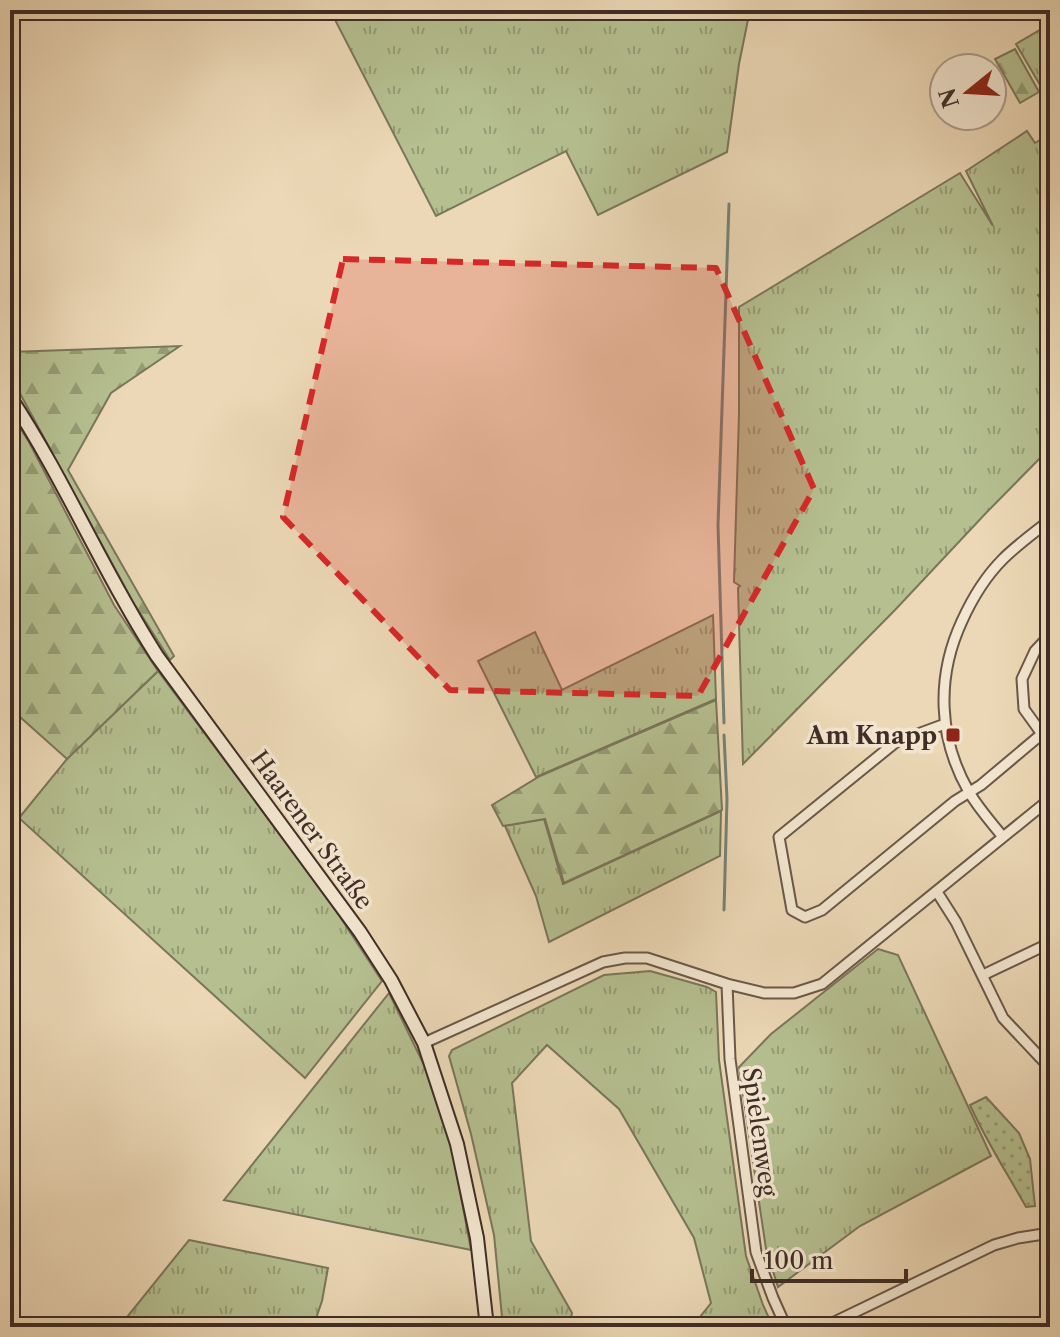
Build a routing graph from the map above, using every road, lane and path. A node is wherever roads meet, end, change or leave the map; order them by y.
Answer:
1 (10, 397) edge
2 (1050, 520) edge
3 (1050, 635) edge
4 (945, 724) junction
5 (1046, 731) edge
6 (969, 792) junction
7 (1050, 799) edge
8 (1003, 837) junction
9 (937, 892) junction
10 (1050, 943) edge
11 (983, 975) junction
12 (727, 984) junction
13 (424, 1043) junction
14 (1050, 1068) edge
15 (1050, 1233) edge
16 (487, 1327) edge
17 (786, 1327) edge
18 (824, 1327) edge

1 - 13 main road, Haarener Straße
2 - 4 street
3 - 5 street
4 - 6 street
4 - 6 street
5 - 6 street
6 - 8 street
7 - 8 street
8 - 9 street
9 - 11 street
9 - 12 street
10 - 11 street
11 - 14 street
12 - 13 street
12 - 17 street, Spielenweg
13 - 16 main road, Haarener Straße
15 - 18 street

